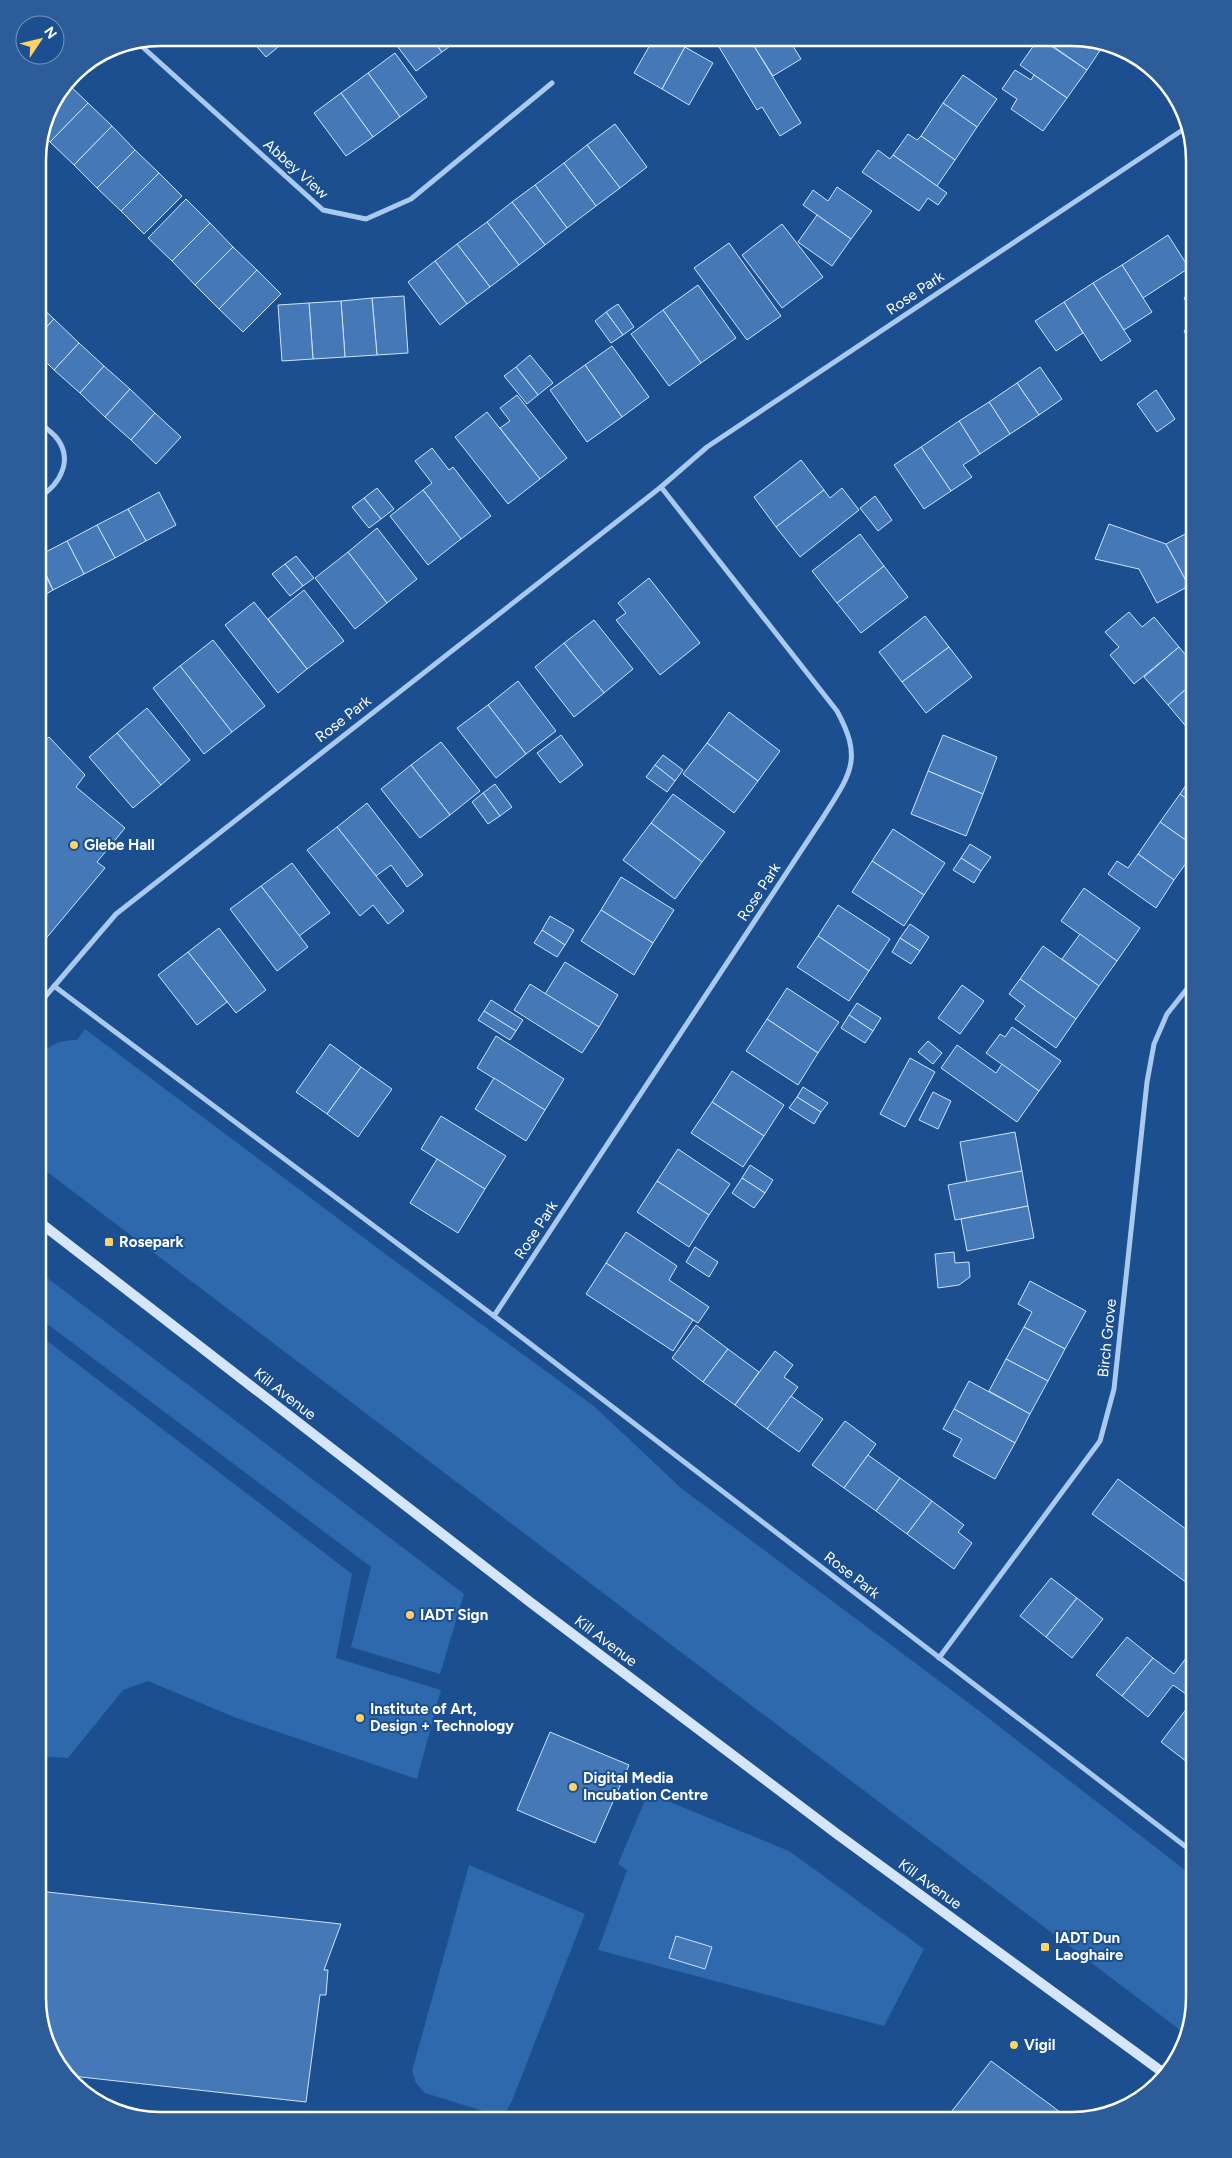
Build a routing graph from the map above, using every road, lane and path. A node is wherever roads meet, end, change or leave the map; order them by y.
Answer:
1 (143, 47) edge
2 (552, 82) dead end
3 (1182, 130) edge
4 (46, 428) edge
5 (661, 487) junction
6 (46, 493) edge
7 (54, 986) junction
8 (1186, 990) edge
9 (46, 996) edge
10 (46, 1227) edge
11 (494, 1316) junction
12 (939, 1658) junction
13 (1186, 1847) edge
14 (1160, 2070) edge

1 - 2 street, Abbey View
3 - 5 street, Rose Park
4 - 6 street
5 - 7 street, Rose Park
5 - 11 street, Rose Park
7 - 9 street, Rose Park
7 - 11 street, Rose Park
8 - 12 street, Birch Grove
10 - 14 main road, Kill Avenue
11 - 12 street, Rose Park
12 - 13 street, Rose Park

